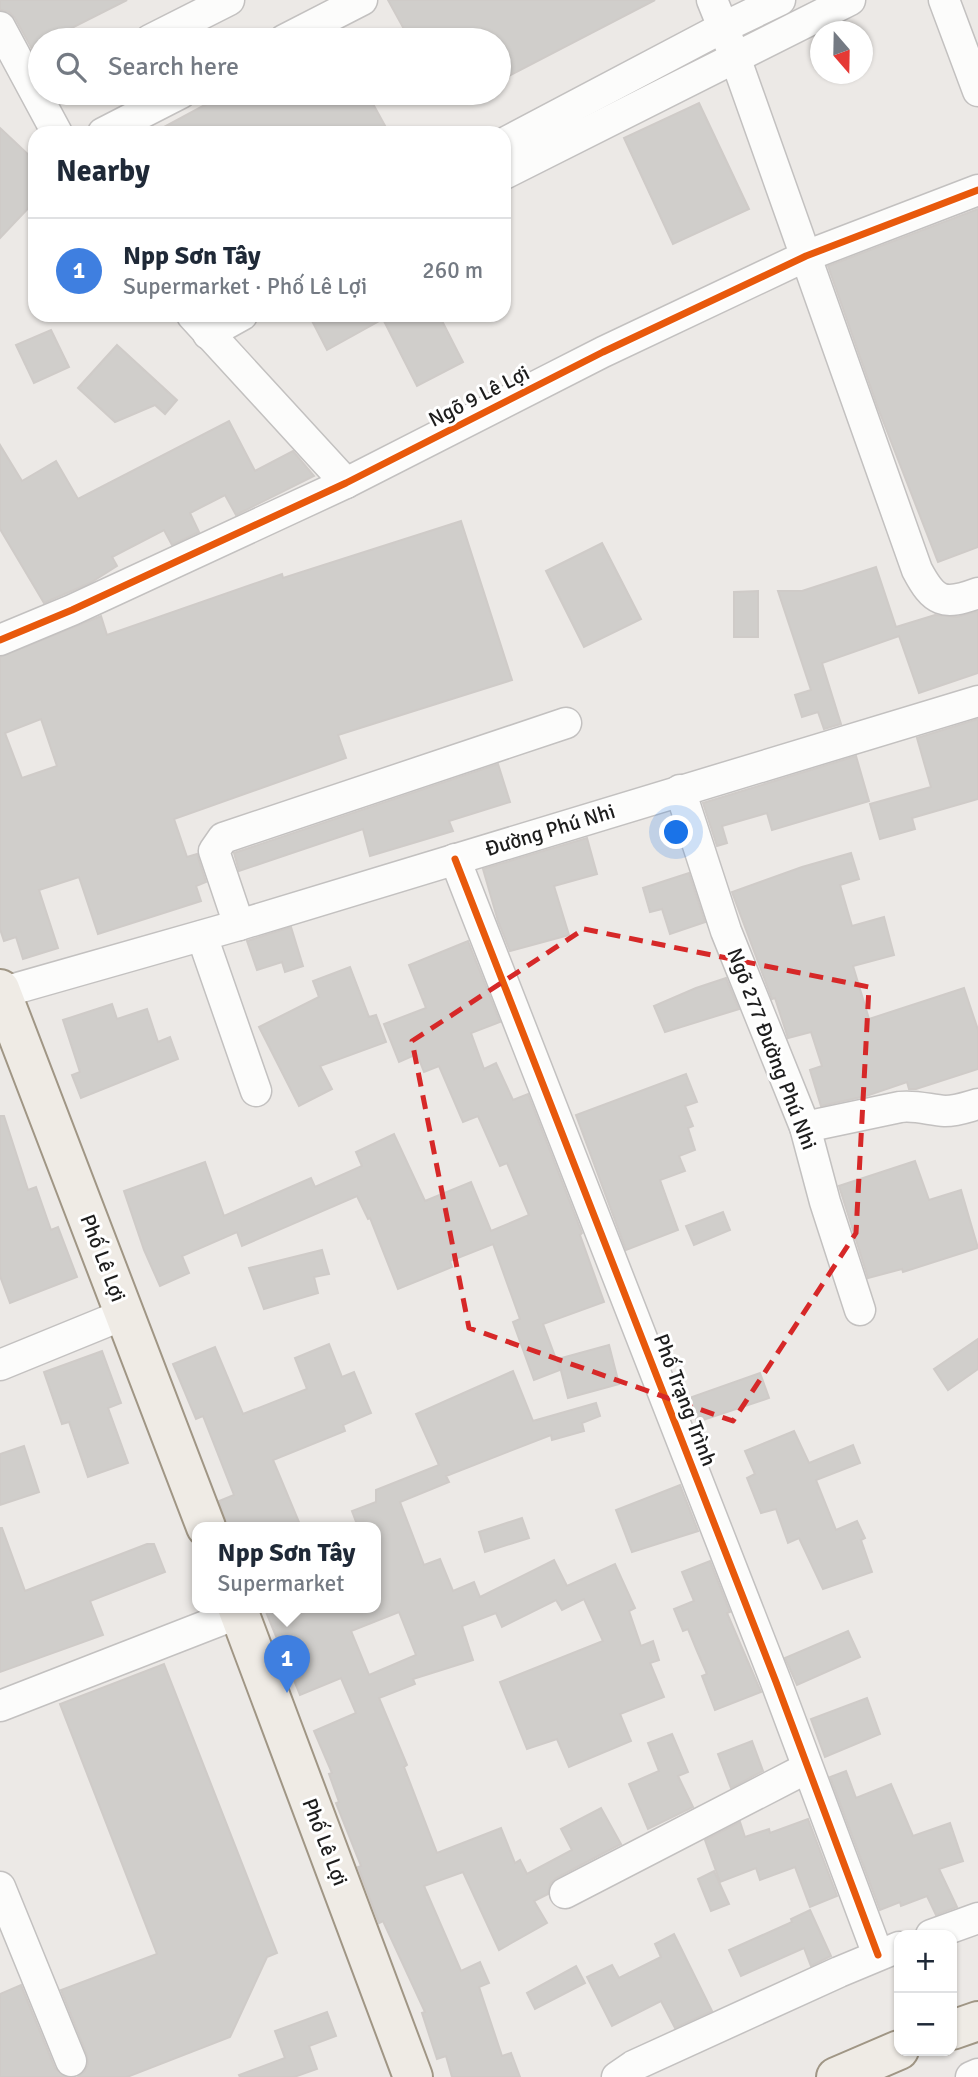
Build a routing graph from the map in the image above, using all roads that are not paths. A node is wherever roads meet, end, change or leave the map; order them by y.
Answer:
1 (229, 0) edge
2 (362, 0) edge
3 (712, 0) edge
4 (780, 0) edge
5 (850, 0) edge
6 (944, 0) edge
7 (0, 27) edge
8 (174, 28) edge
9 (307, 28) edge
10 (722, 28) junction
11 (735, 57) junction
12 (28, 72) edge
13 (978, 91) edge
14 (46, 105) edge
15 (158, 105) edge
16 (54, 126) edge
17 (117, 126) edge
18 (511, 139) edge
19 (511, 170) edge
20 (978, 190) edge
21 (806, 256) junction
22 (200, 325) edge
23 (346, 483) junction
24 (978, 593) edge
25 (0, 640) edge
26 (978, 701) edge
27 (566, 723) dead end
28 (680, 790) junction
29 (455, 859) junction
30 (239, 925) junction
31 (202, 936) junction
32 (0, 991) edge
33 (256, 1091) dead end
34 (978, 1104) edge
35 (805, 1127) junction
36 (860, 1310) dead end
37 (125, 1314) junction
38 (0, 1365) edge
39 (204, 1522) edge
40 (231, 1613) edge
41 (239, 1613) edge
42 (0, 1706) edge
43 (807, 1768) junction
44 (0, 1887) edge
45 (565, 1893) dead end
46 (978, 1918) edge
47 (945, 1930) edge
48 (889, 1951) edge
49 (978, 2021) edge
50 (957, 2028) edge
51 (894, 2052) edge
52 (71, 2061) dead end
53 (978, 2074) edge
54 (413, 2077) edge
55 (617, 2077) edge
56 (836, 2077) edge
57 (971, 2077) edge

1 - 8 street
2 - 9 street
3 - 10 street
4 - 10 street
5 - 11 street
6 - 13 street
7 - 12 street
10 - 11 street
10 - 18 street
11 - 19 street
11 - 21 street
14 - 16 street
15 - 17 street
20 - 21 street, Ngõ 9 Lê Lợi
21 - 23 street, Ngõ 9 Lê Lợi
21 - 24 street
22 - 23 street
23 - 25 street, Ngõ 9 Lê Lợi
26 - 28 street, Đường Phú Nhi
27 - 30 street
28 - 29 street, Đường Phú Nhi
28 - 35 street, Ngõ 277 Đường Phú Nhi
29 - 30 street, Đường Phú Nhi
29 - 43 street, Phố Trạng Trình
30 - 31 street, Đường Phú Nhi
31 - 32 street, Đường Phú Nhi
31 - 33 street
32 - 37 main road, Phố Lê Lợi
34 - 35 street
35 - 36 street, Ngõ 277 Đường Phú Nhi
37 - 38 street
37 - 39 main road, Phố Lê Lợi
40 - 42 street
41 - 54 main road, Phố Lê Lợi
43 - 45 street
43 - 48 street, Phố Trạng Trình
44 - 52 street
46 - 47 street
48 - 55 street
49 - 50 main road
51 - 56 main road
53 - 57 street

